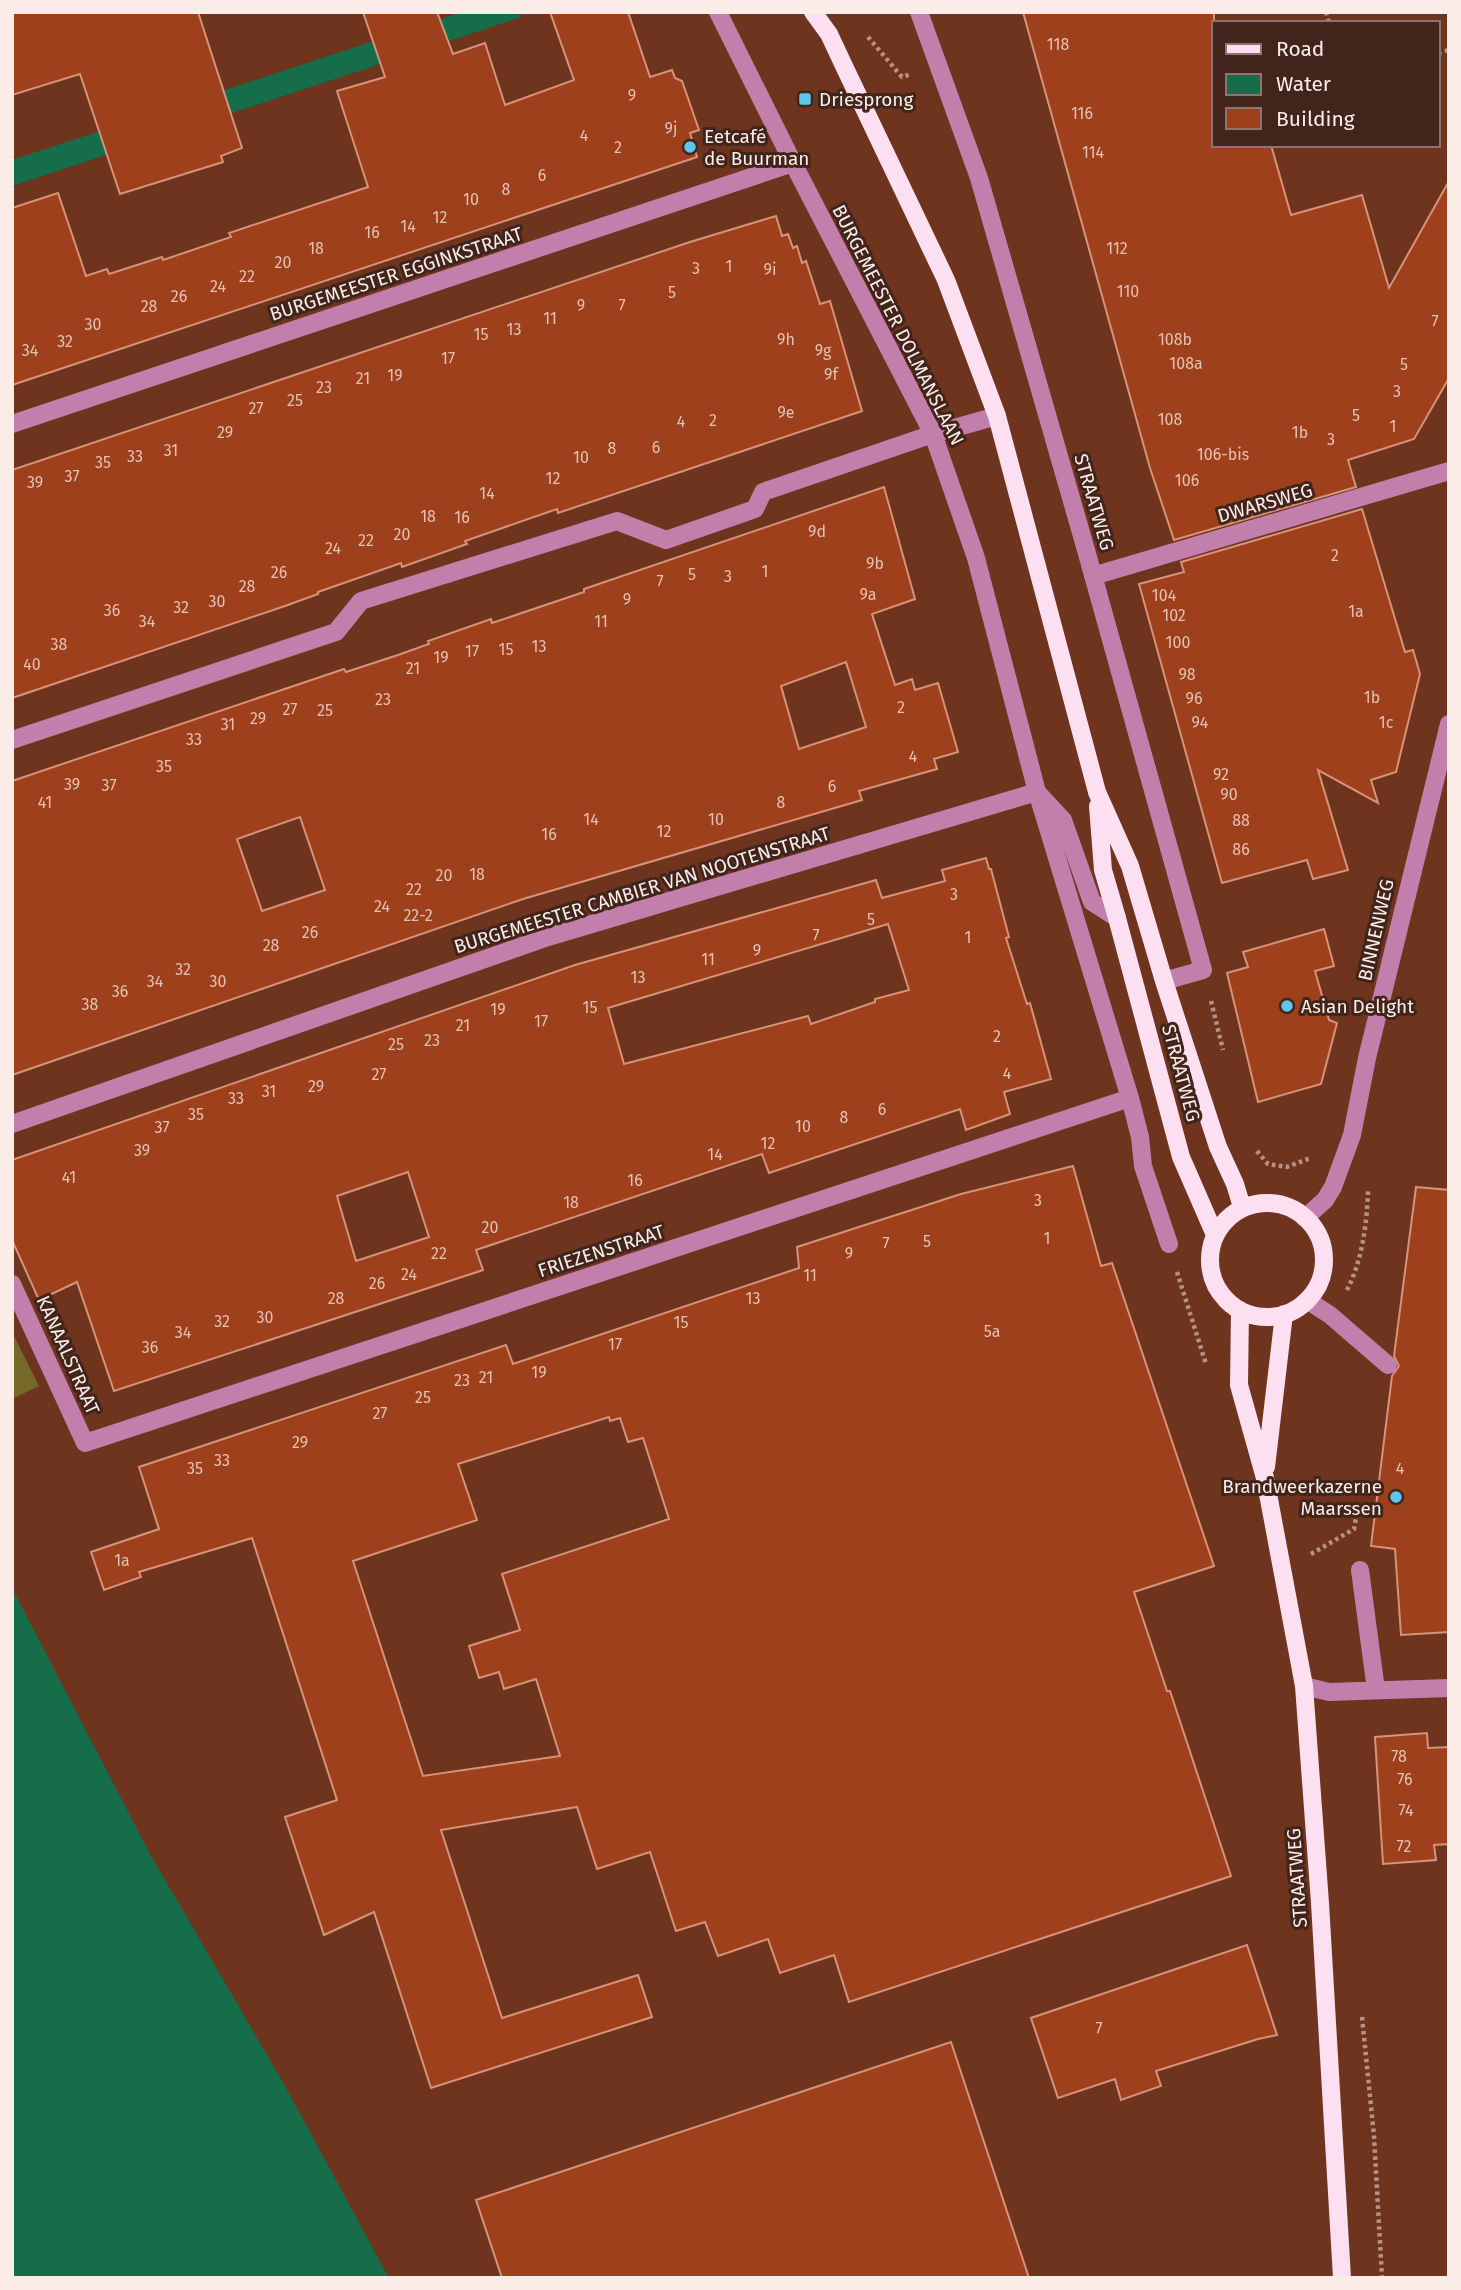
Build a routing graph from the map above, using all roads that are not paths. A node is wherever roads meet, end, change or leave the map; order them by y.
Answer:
1 (718, 12) edge
2 (813, 12) edge
3 (824, 12) edge
4 (919, 12) edge
5 (829, 34) junction
6 (793, 163) junction
7 (997, 416) junction
8 (12, 424) edge
9 (933, 434) junction
10 (1449, 471) edge
11 (1093, 576) junction
12 (1449, 724) edge
13 (12, 740) edge
14 (1037, 792) junction
15 (1097, 792) junction
16 (1117, 918) junction
17 (1164, 981) junction
18 (1130, 1098) junction
19 (12, 1124) edge
20 (1242, 1208) junction
21 (1305, 1218) junction
22 (1215, 1235) junction
23 (1169, 1244) road end
24 (12, 1284) edge
25 (1307, 1300) junction
26 (1240, 1310) junction
27 (1284, 1314) junction
28 (1388, 1365) dead end
29 (85, 1443) joint
30 (1265, 1478) junction
31 (1360, 1570) dead end
32 (1304, 1686) junction
33 (1449, 1688) edge
34 (1376, 1690) junction
35 (1342, 2278) edge

1 - 6 street, BURGEMEESTER DOLMANSLAAN
2 - 5 main road, STRAATWEG
3 - 5 main road, STRAATWEG
4 - 11 street, STRAATWEG
5 - 7 main road, STRAATWEG
6 - 8 street, BURGEMEESTER EGGINKSTRAAT
6 - 9 street, BURGEMEESTER DOLMANSLAAN
7 - 9 street
7 - 15 main road, STRAATWEG
9 - 13 street
9 - 14 street, BURGEMEESTER DOLMANSLAAN
10 - 11 street, DWARSWEG
11 - 17 street, STRAATWEG
12 - 21 street, BINNENWEG
14 - 16 street
14 - 18 street
14 - 19 street, BURGEMEESTER CAMBIER VAN NOOTENSTRAAT
15 - 16 main road, STRAATWEG
15 - 17 main road, STRAATWEG
16 - 22 main road, STRAATWEG
17 - 20 main road, STRAATWEG
18 - 23 street
18 - 29 street, FRIEZENSTRAAT
20 - 21 main road
20 - 22 main road
21 - 25 main road
22 - 26 main road
24 - 29 street, KANAALSTRAAT
25 - 27 main road
25 - 28 street
26 - 27 main road
26 - 30 main road, STRAATWEG
27 - 30 main road, STRAATWEG
30 - 32 main road, STRAATWEG
31 - 34 street
32 - 34 street
32 - 35 main road, STRAATWEG
33 - 34 street

